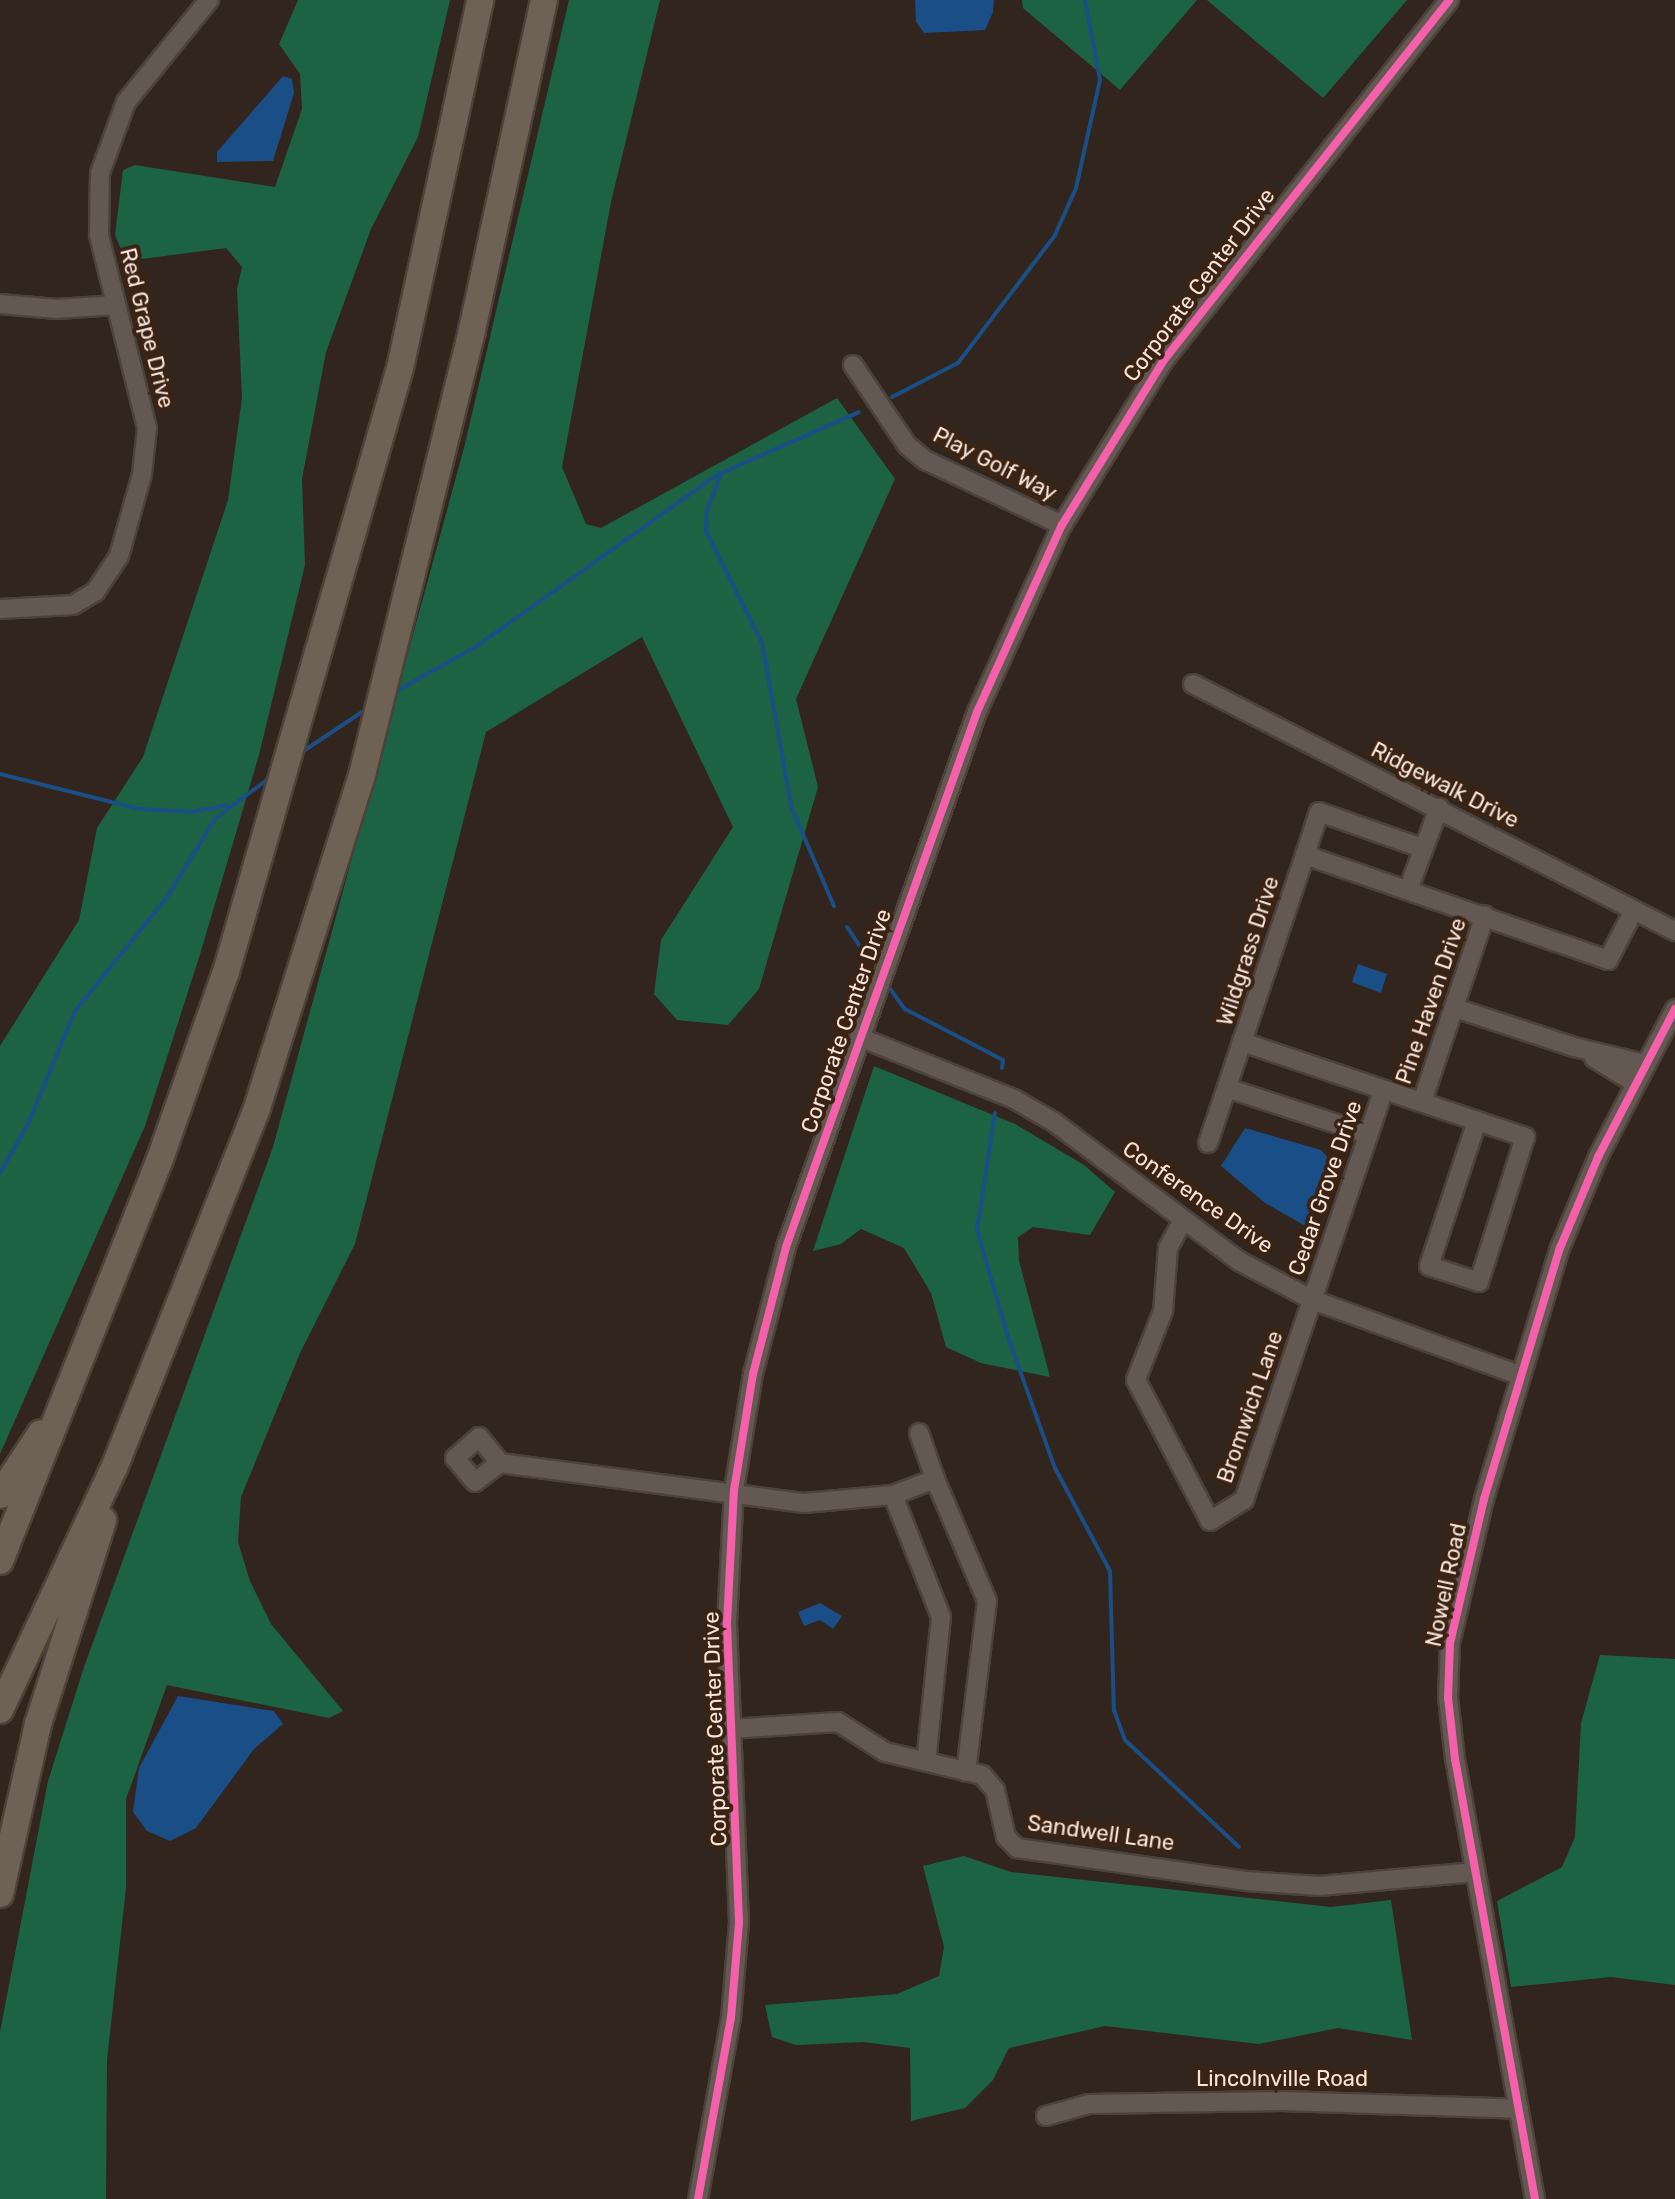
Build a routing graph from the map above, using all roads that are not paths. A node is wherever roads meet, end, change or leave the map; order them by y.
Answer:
1 (209, 0) edge
2 (480, 0) edge
3 (544, 0) edge
4 (1449, 0) edge
5 (0, 304) edge
6 (116, 305) junction
7 (853, 365) dead end
8 (1062, 525) junction
9 (0, 609) edge
10 (1193, 684) dead end
11 (1439, 808) junction
12 (1422, 848) junction
13 (1305, 855) junction
14 (1408, 890) junction
15 (1634, 910) junction
16 (1485, 915) junction
17 (1675, 931) edge
18 (1455, 1008) junction
19 (1675, 1009) edge
20 (859, 1037) junction
21 (1242, 1042) junction
22 (1574, 1047) junction
23 (1645, 1064) junction
24 (1635, 1083) junction
25 (1227, 1088) junction
26 (1383, 1091) junction
27 (1422, 1102) junction
28 (1477, 1121) junction
29 (1368, 1134) junction
30 (1208, 1143) dead end
31 (1183, 1220) junction
32 (1313, 1300) junction
33 (1519, 1375) junction
34 (67, 1394) junction
35 (919, 1433) dead end
36 (500, 1463) dead end
37 (114, 1468) junction
38 (935, 1479) junction
39 (734, 1490) junction
40 (0, 1495) edge
41 (893, 1495) junction
42 (0, 1561) edge
43 (0, 1710) edge
44 (730, 1729) junction
45 (926, 1761) junction
46 (966, 1772) junction
47 (1475, 1872) junction
48 (0, 1894) edge
49 (1519, 2109) junction
50 (1046, 2116) dead end
51 (698, 2199) edge
52 (1535, 2199) edge

1 - 6 street, Red Grape Drive
2 - 34 highway
3 - 37 highway
4 - 8 street, Corporate Center Drive
5 - 6 street
6 - 9 street, Red Grape Drive
7 - 8 street, Play Golf Way
8 - 20 street, Corporate Center Drive
10 - 11 street, Ridgewalk Drive
11 - 12 street
11 - 15 street, Ridgewalk Drive
12 - 13 street
12 - 14 street
13 - 14 street, Wildgrass Drive
13 - 21 street, Wildgrass Drive
14 - 16 street, Wildgrass Drive
15 - 16 street, Wildgrass Drive
15 - 17 street, Ridgewalk Drive
16 - 18 street, Pine Haven Drive
18 - 22 street
18 - 27 street, Pine Haven Drive
19 - 23 street, Nowell Road
20 - 31 street, Conference Drive
20 - 39 street, Corporate Center Drive
21 - 25 street
21 - 26 street, Wildgrass Drive
22 - 23 street
22 - 24 street
23 - 24 street, Nowell Road
24 - 33 street, Nowell Road
25 - 29 street
25 - 30 street
26 - 27 street, Wildgrass Drive
26 - 29 street, Cedar Grove Drive
27 - 28 street, Wildgrass Drive
28 - 28 street, Wildgrass Drive
29 - 32 street, Cedar Grove Drive
31 - 32 street, Conference Drive
31 - 32 street, Bromwich Lane
32 - 33 street, Conference Drive
33 - 47 street, Nowell Road
34 - 40 highway
34 - 42 highway
35 - 38 street
36 - 39 street
37 - 43 highway
37 - 48 highway
38 - 41 street
38 - 46 street
39 - 41 street
39 - 44 street, Corporate Center Drive
41 - 45 street
44 - 45 street, Sandwell Lane
44 - 51 street, Corporate Center Drive
45 - 46 street, Sandwell Lane
46 - 47 street, Sandwell Lane
47 - 49 street, Nowell Road
49 - 50 street, Lincolnville Road
49 - 52 street, Nowell Road

